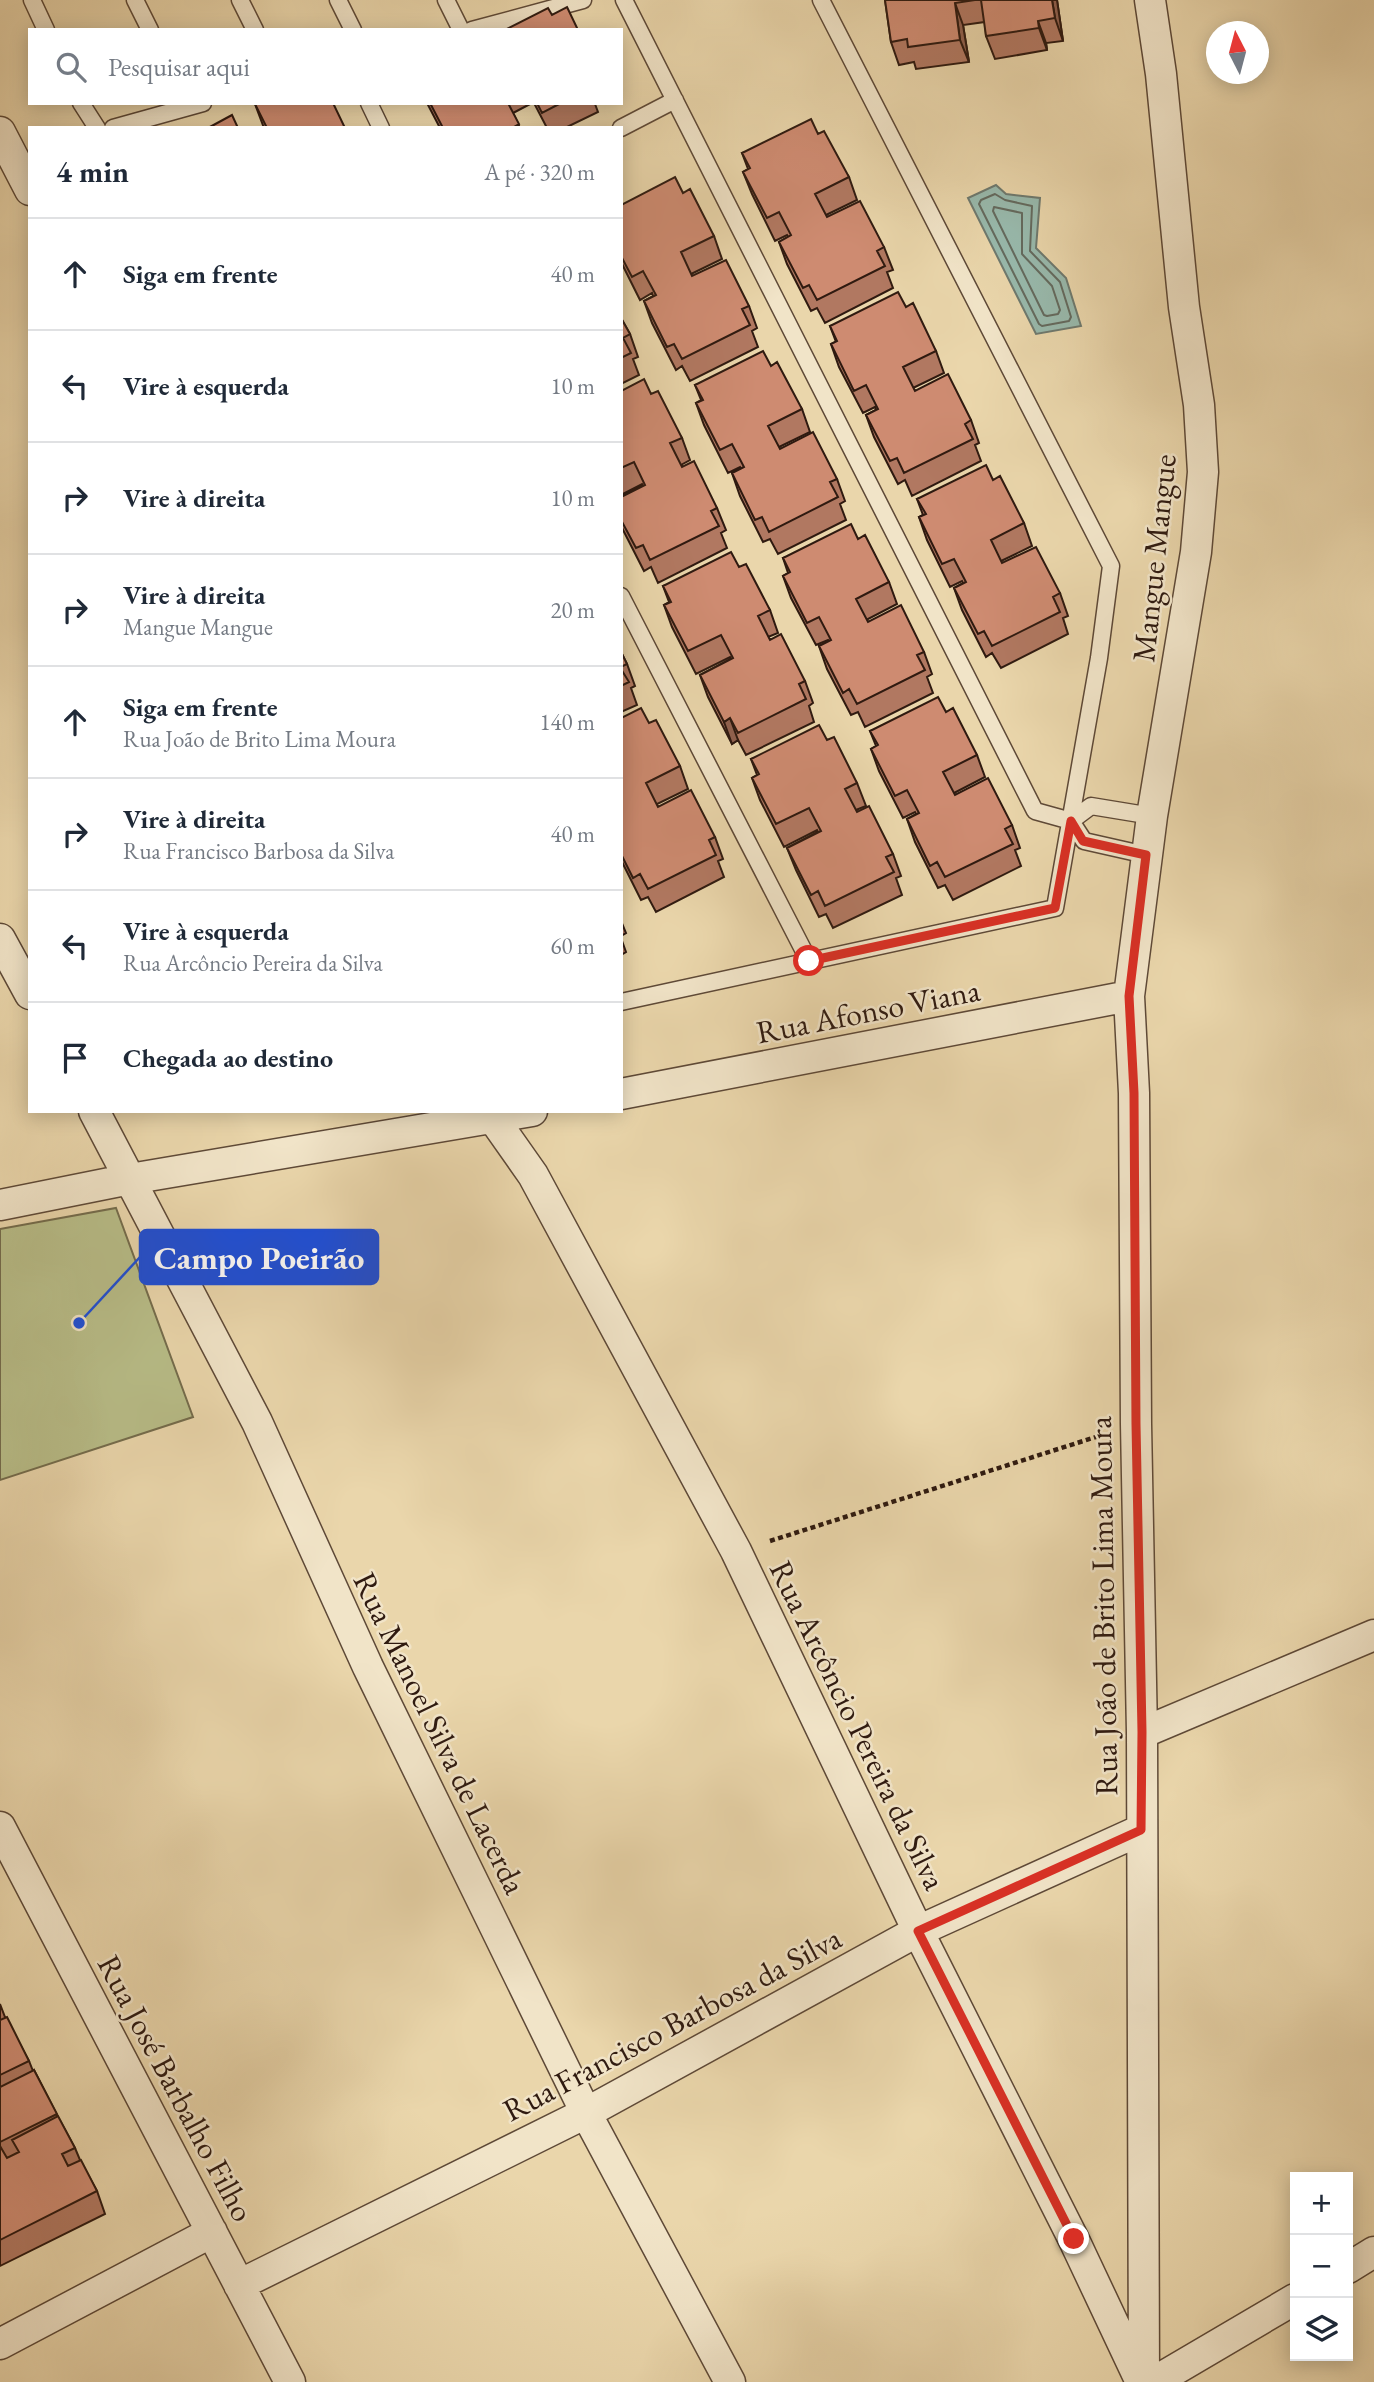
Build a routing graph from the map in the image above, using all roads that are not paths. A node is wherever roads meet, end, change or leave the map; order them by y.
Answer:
1 (32, 0) edge
2 (135, 0) edge
3 (240, 0) edge
4 (338, 0) edge
5 (446, 0) edge
6 (583, 0) edge
7 (624, 0) edge
8 (821, 0) edge
9 (1150, 0) edge
10 (550, 4) edge
11 (45, 28) edge
12 (149, 28) edge
13 (254, 28) edge
14 (352, 28) edge
15 (460, 28) edge
16 (478, 28) edge
17 (675, 100) junction
18 (82, 105) edge
19 (190, 105) edge
20 (370, 105) edge
21 (96, 126) edge
22 (120, 126) edge
23 (380, 126) edge
24 (623, 127) edge
25 (0, 132) edge
26 (28, 186) edge
27 (623, 600) edge
28 (1152, 816) junction
29 (1071, 821) junction
30 (1146, 855) junction
31 (0, 939) edge
32 (809, 961) junction
33 (28, 989) edge
34 (1129, 996) junction
35 (623, 1002) edge
36 (623, 1094) edge
37 (95, 1113) edge
38 (511, 1113) edge
39 (490, 1115) edge
40 (130, 1179) junction
41 (0, 1205) edge
42 (1374, 1635) edge
43 (1142, 1732) junction
44 (0, 1827) edge
45 (1141, 1830) junction
46 (918, 1931) junction
47 (586, 2113) junction
48 (212, 2232) junction
49 (1374, 2252) edge
50 (1353, 2265) edge
51 (239, 2285) junction
52 (1290, 2302) edge
53 (0, 2344) edge
54 (290, 2382) edge
55 (730, 2382) edge
56 (1142, 2382) edge
57 (1154, 2382) edge

1 - 11 lane
2 - 12 lane
3 - 13 lane
4 - 14 lane
5 - 15 lane
6 - 10 lane
7 - 17 lane
8 - 29 lane
9 - 28 street, Mangue Mangue
10 - 16 lane
17 - 24 lane
17 - 29 lane
18 - 21 lane
19 - 22 lane
20 - 23 lane
25 - 26 street
27 - 32 lane
28 - 29 lane
28 - 30 street, Mangue Mangue
29 - 30 lane
29 - 32 lane
30 - 34 street, Mangue Mangue
31 - 33 street
32 - 35 lane
34 - 36 street, Rua Afonso Viana
34 - 43 street, Rua João de Brito Lima Moura
37 - 40 street, Rua Manoel Silva de Lacerda
38 - 39 street
39 - 40 street
39 - 46 street, Rua Arcôncio Pereira da Silva
40 - 41 street
40 - 47 street, Rua Manoel Silva de Lacerda
42 - 43 street
43 - 45 street, Rua João de Brito Lima Moura
44 - 48 street, Rua José Barbalho Filho
45 - 46 street, Rua Francisco Barbosa da Silva
45 - 56 street, Rua João de Brito Lima Moura
46 - 47 street, Rua Francisco Barbosa da Silva
46 - 56 street, Rua Arcôncio Pereira da Silva
47 - 51 street, Rua Francisco Barbosa da Silva
47 - 55 street, Rua Manoel Silva de Lacerda
48 - 51 street, Rua José Barbalho Filho
48 - 53 street
49 - 50 street
51 - 54 street, Rua José Barbalho Filho
52 - 57 street

